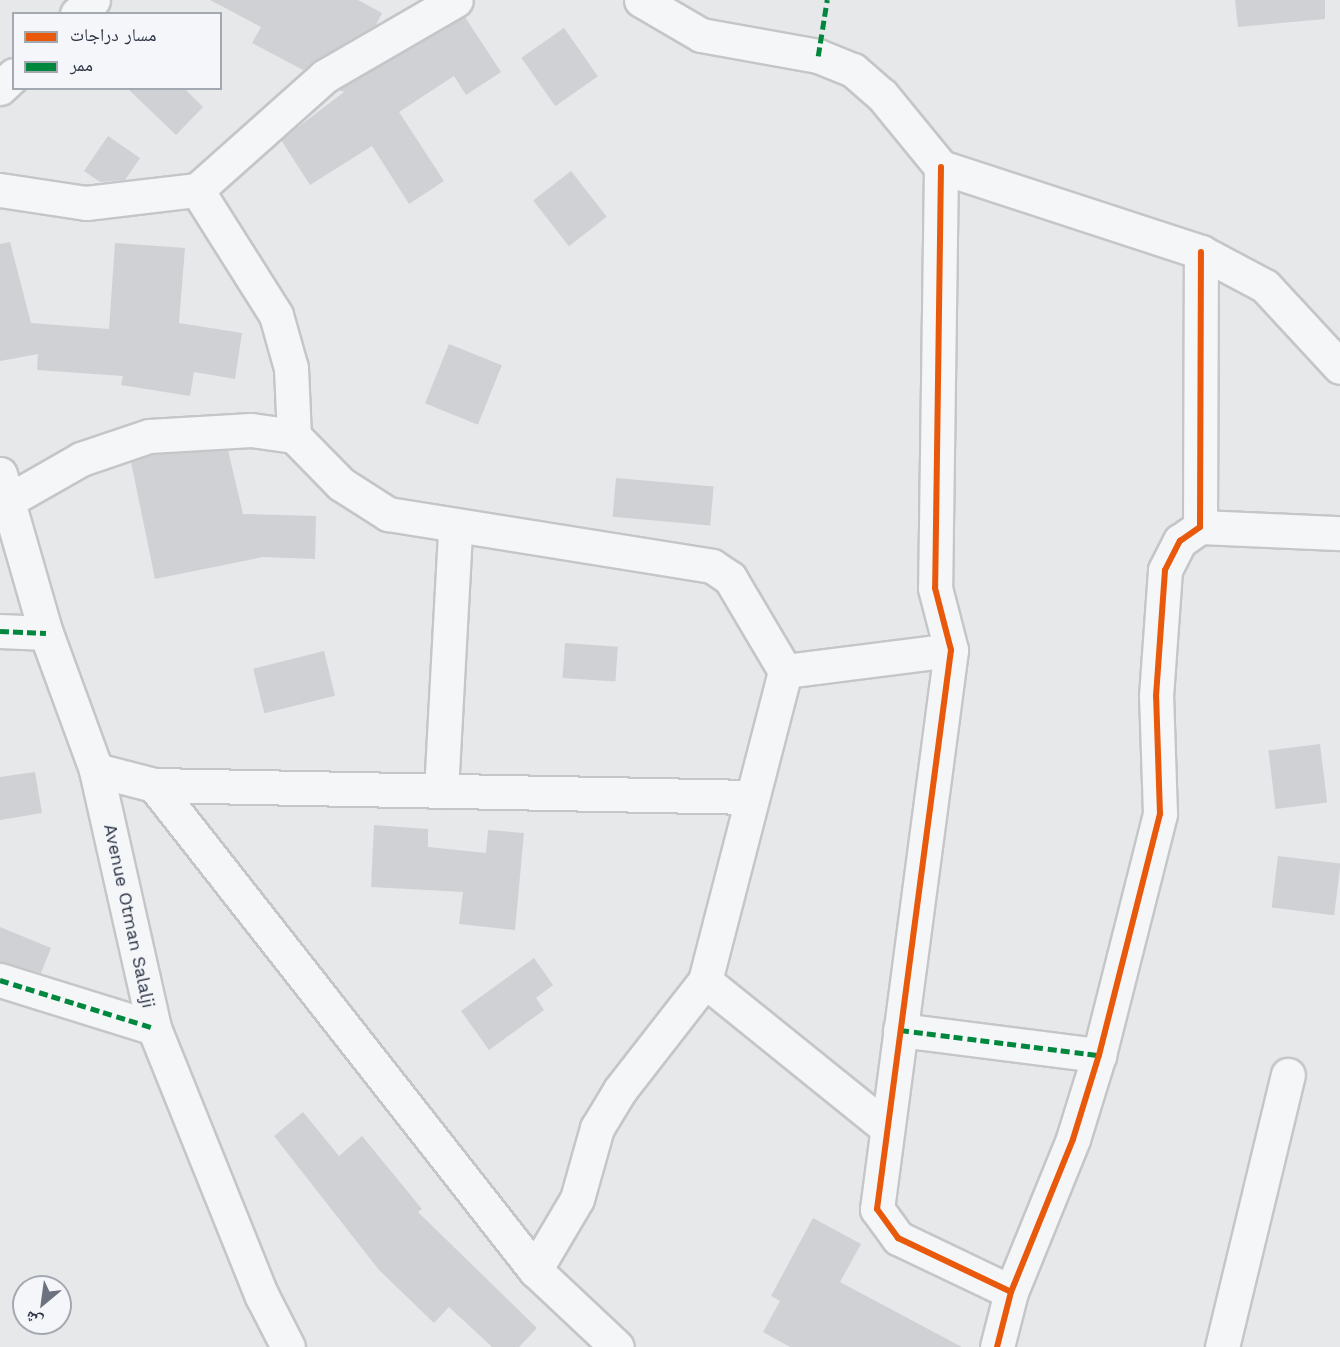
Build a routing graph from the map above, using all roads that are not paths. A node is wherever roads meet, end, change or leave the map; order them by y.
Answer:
1 (456, 0) edge
2 (641, 0) edge
3 (12, 77) edge
4 (0, 88) edge
5 (941, 167) junction
6 (0, 190) edge
7 (197, 190) junction
8 (1202, 252) junction
9 (1340, 367) edge
10 (294, 436) junction
11 (5, 487) edge
12 (1200, 527) junction
13 (455, 529) junction
14 (1340, 533) edge
15 (0, 631) edge
16 (46, 633) junction
17 (951, 650) junction
18 (785, 671) junction
19 (96, 770) junction
20 (154, 785) junction
21 (441, 791) junction
22 (750, 797) junction
23 (0, 980) edge
24 (705, 981) junction
25 (154, 1028) junction
26 (900, 1030) junction
27 (1100, 1055) junction
28 (1288, 1075) dead end
29 (886, 1127) junction
30 (535, 1270) junction
31 (1011, 1292) junction
32 (288, 1347) edge
33 (617, 1347) edge
34 (997, 1347) edge
35 (1222, 1347) edge

1 - 7 street
2 - 5 street
3 - 4 street
5 - 8 street
5 - 17 street
6 - 7 street
7 - 10 street
8 - 9 street
8 - 12 street
10 - 11 street
10 - 13 street
11 - 16 street, Avenue Otman Salalji
12 - 14 street
12 - 27 street
13 - 18 street
13 - 21 street
15 - 16 street
16 - 19 street, Avenue Otman Salalji
17 - 18 street
17 - 26 street
18 - 22 street
19 - 20 street
19 - 25 street, Avenue Otman Salalji
20 - 21 street
20 - 30 street
21 - 22 street
22 - 24 street
23 - 25 street
24 - 29 street
24 - 30 street
25 - 32 street, Avenue Otman Salalji
26 - 27 street
26 - 29 street
27 - 31 street
28 - 35 street
29 - 31 street
30 - 33 street
31 - 34 street

